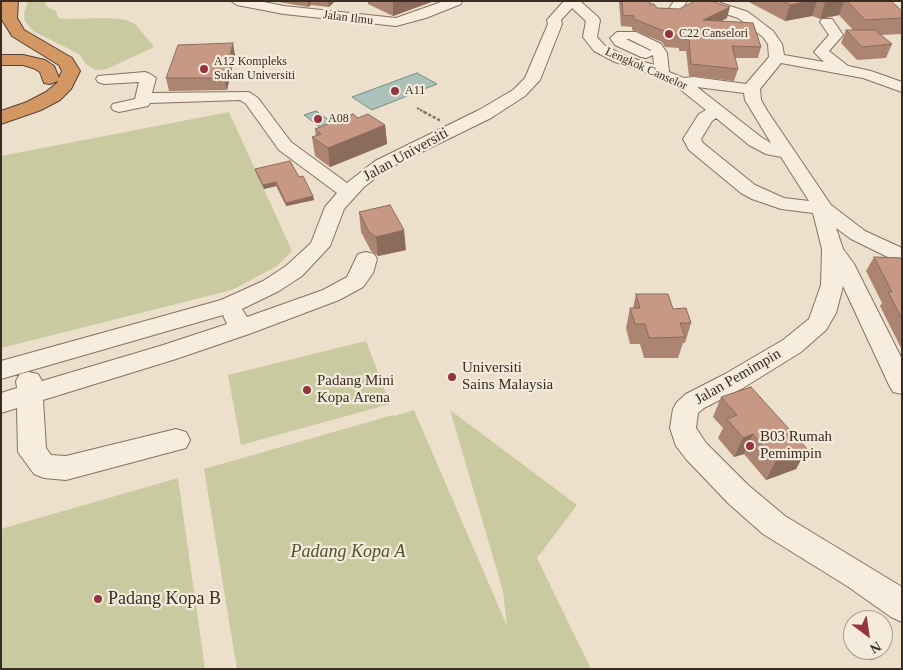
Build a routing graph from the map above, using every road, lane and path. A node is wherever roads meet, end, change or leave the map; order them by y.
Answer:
1 (5, 1) edge
2 (10, 1) edge
3 (237, 1) edge
4 (456, 1) edge
5 (681, 1) edge
6 (700, 1) edge
7 (575, 2) edge
8 (363, 4) dead end
9 (1, 5) edge
10 (660, 14) edge
11 (361, 19) junction
12 (827, 22) edge
13 (777, 58) junction
14 (1, 60) edge
15 (825, 67) junction
16 (843, 70) junction
17 (757, 82) junction
18 (682, 83) junction
19 (103, 87) dead end
20 (902, 87) edge
21 (144, 94) junction
22 (119, 107) dead end
23 (417, 108) dead end
24 (1, 110) edge
25 (716, 110) junction
26 (1, 118) edge
27 (455, 129) junction
28 (393, 145) dead end
29 (788, 153) junction
30 (374, 170) junction
31 (347, 192) junction
32 (824, 209) junction
33 (864, 238) junction
34 (832, 246) junction
35 (902, 257) edge
36 (366, 259) dead end
37 (229, 306) junction
38 (241, 328) junction
39 (30, 362) junction
40 (1, 370) edge
41 (902, 385) edge
42 (28, 396) junction
43 (1, 403) edge
44 (176, 440) dead end
45 (902, 606) edge

1 - 9 highway
2 - 26 highway
3 - 11 street, Jalan Ilmu
4 - 11 street, Jalan Ilmu
5 - 10 street
6 - 13 street
7 - 18 street, Lengkok Canselor
7 - 27 street, Jalan Universiti
8 - 11 street
12 - 16 street
13 - 15 street
13 - 17 street
14 - 24 highway
15 - 16 street
15 - 17 street
16 - 20 street
17 - 18 street
17 - 29 street
18 - 25 street, Lengkok Canselor
19 - 21 street
21 - 22 street
21 - 31 street
23 - 27 path
25 - 29 street, Lengkok Canselor
25 - 32 street
27 - 30 street, Jalan Universiti
28 - 30 street
29 - 32 street
30 - 31 street, Jalan Universiti
31 - 37 street, Jalan Universiti
32 - 33 street
32 - 34 street, Jalan Pemimpin
33 - 34 street
33 - 35 street
34 - 41 street
34 - 45 street, Jalan Pemimpin
36 - 38 street
37 - 38 street
37 - 39 street, Jalan Universiti
38 - 42 street
39 - 40 street, Jalan Universiti
39 - 42 street
42 - 43 street
42 - 44 street

